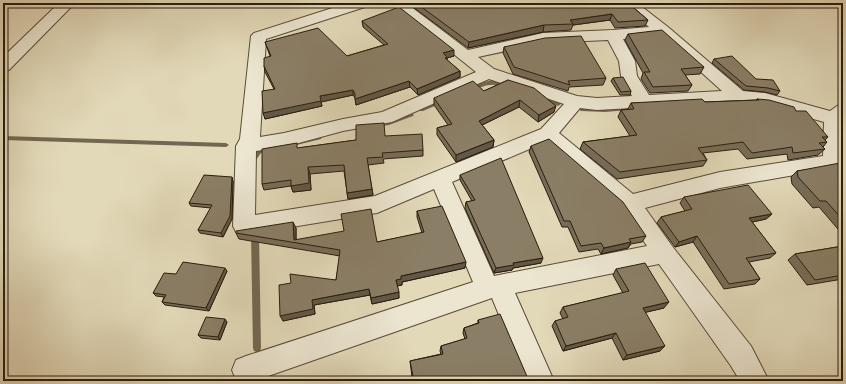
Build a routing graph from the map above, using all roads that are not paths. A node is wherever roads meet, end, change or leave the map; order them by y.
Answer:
1 (68, 3) edge
2 (363, 3) edge
3 (397, 3) edge
4 (628, 3) edge
5 (663, 30) junction
6 (613, 35) junction
7 (465, 55) junction
8 (3, 66) edge
9 (488, 73) junction
10 (738, 96) junction
11 (576, 102) junction
12 (644, 102) junction
13 (838, 114) edge
14 (548, 134) junction
15 (246, 146) junction
16 (440, 179) junction
17 (630, 203) junction
18 (664, 253) junction
19 (494, 287) junction
20 (246, 370) dead end
21 (540, 381) edge
22 (755, 381) edge

1 - 8 street
2 - 15 street
3 - 7 street
4 - 5 street
5 - 6 street
5 - 10 street
6 - 7 street
6 - 12 street
7 - 9 street
9 - 11 street
9 - 15 street
10 - 12 street
10 - 13 street
11 - 12 street
11 - 14 street
13 - 17 street
14 - 16 street
14 - 17 street
15 - 16 street
16 - 19 street
17 - 18 street
18 - 19 street
18 - 22 street
19 - 20 street
19 - 21 street

